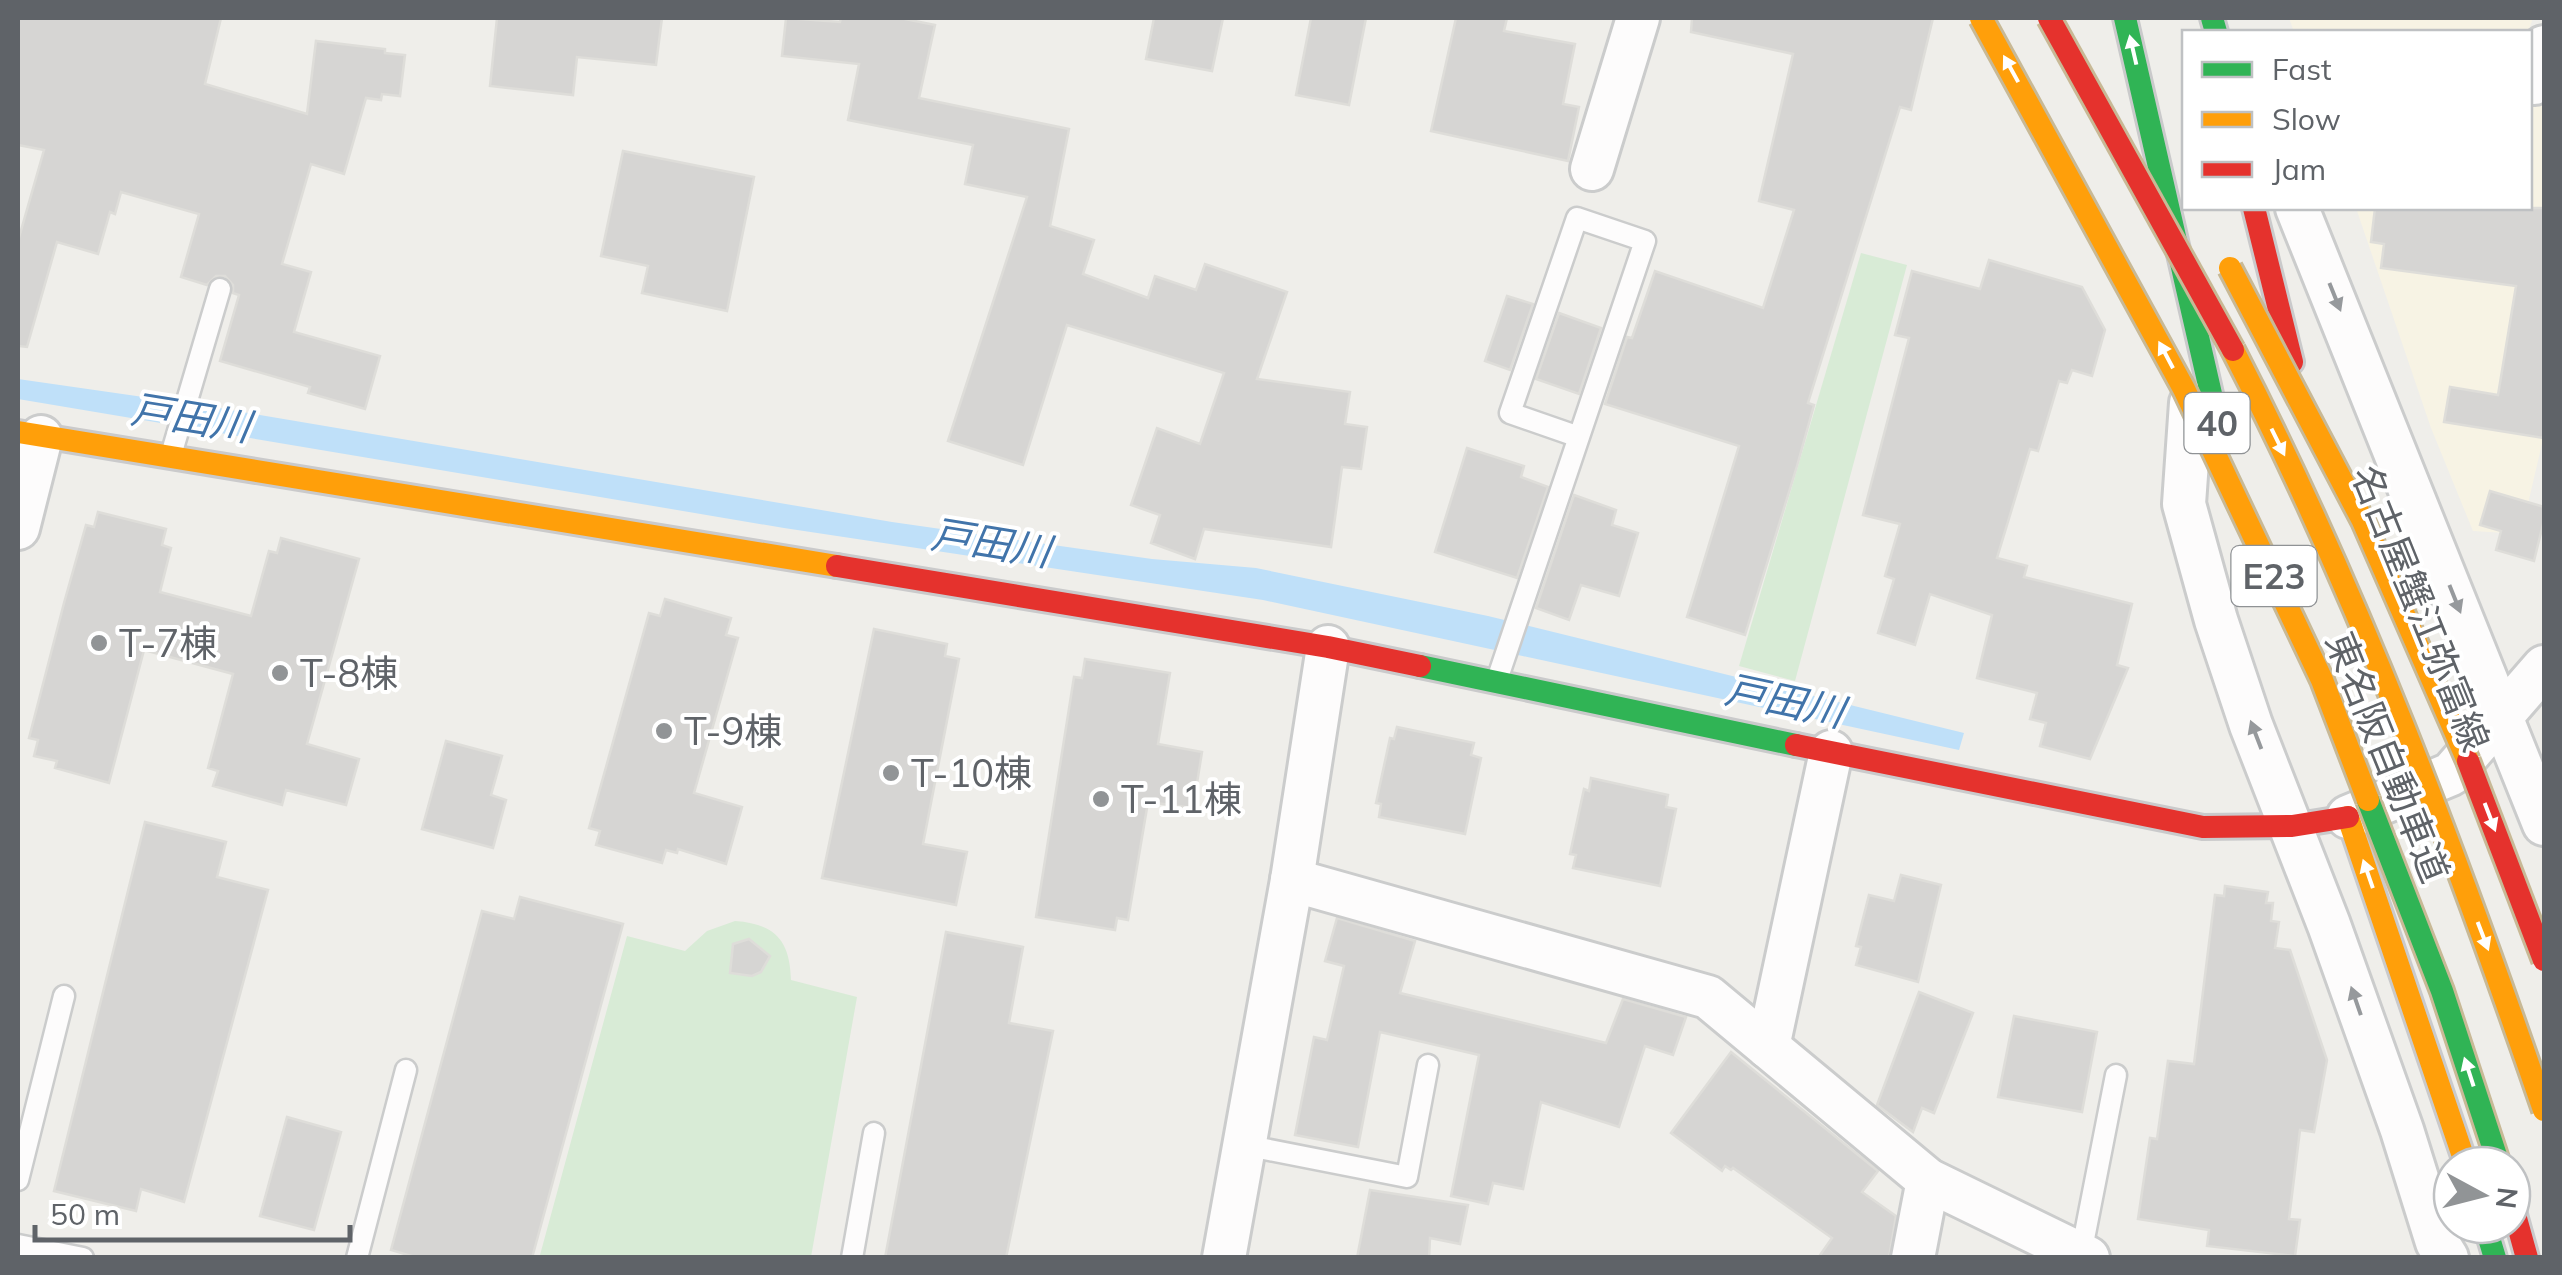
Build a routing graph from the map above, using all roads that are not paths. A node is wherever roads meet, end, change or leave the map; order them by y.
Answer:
1 (1638, 18) edge
2 (1981, 18) edge
3 (2025, 18) edge
4 (2049, 18) edge
5 (2068, 18) edge
6 (2125, 18) edge
7 (1592, 169) dead end
8 (2178, 207) edge
9 (2254, 210) edge
10 (2299, 210) edge
11 (2222, 254) dead end
12 (220, 290) dead end
13 (2197, 337) junction
14 (27, 434) edge
15 (1579, 437) junction
16 (170, 457) junction
17 (18, 528) edge
18 (1328, 647) junction
19 (2544, 668) edge
20 (1496, 682) junction
21 (2299, 685) dead end
22 (2502, 716) junction
23 (1831, 752) junction
24 (2451, 774) junction
25 (2345, 808) junction
26 (2544, 824) edge
27 (2292, 826) junction
28 (1292, 880) junction
29 (2399, 963) junction
30 (2534, 964) edge
31 (64, 996) dead end
32 (1768, 1047) junction
33 (1428, 1065) dead end
34 (406, 1070) dead end
35 (2116, 1075) dead end
36 (2544, 1110) edge
37 (2402, 1130) junction
38 (874, 1134) dead end
39 (1244, 1145) junction
40 (2459, 1145) edge
41 (2492, 1145) edge
42 (18, 1180) edge
43 (1928, 1180) junction
44 (18, 1244) edge
45 (2084, 1256) edge
46 (83, 1258) edge
47 (358, 1258) edge
48 (852, 1258) edge
49 (1224, 1258) edge
50 (1913, 1258) edge
51 (2446, 1258) edge

1 - 7 street
41 -> 2 main road, 東名阪自動車道 / E23, bridge
3 - 8 street
4 -> 36 main road, 東名阪自動車道 / E23, bridge
5 - 8 main road
8 -> 6 main road, 40
8 - 13 main road, 40
9 - 24 main road, 名古屋蟹江弥富線 / 40
10 -> 22 street
11 -> 30 main road, bridge
12 - 16 lane
13 - 21 main road, 40
27 -> 13 street
14 - 16 main road
14 - 17 street
15 - 15 lane
15 - 20 lane
16 - 18 main road
18 - 20 main road
18 - 28 street
19 - 22 street
20 - 23 main road
22 - 24 street
22 - 26 street
23 - 27 main road
23 - 32 street
24 - 25 street
24 - 30 main road, 名古屋蟹江弥富線 / 40
25 - 27 main road
29 -> 25 main road
37 -> 27 street
28 - 32 street
28 - 39 street
29 - 37 street
29 - 40 main road
31 - 42 lane
32 - 43 street
33 - 39 lane
34 - 47 lane
35 - 45 lane
37 - 51 street
38 - 48 lane
39 - 49 street
43 - 45 street
43 - 50 street
44 - 46 lane

